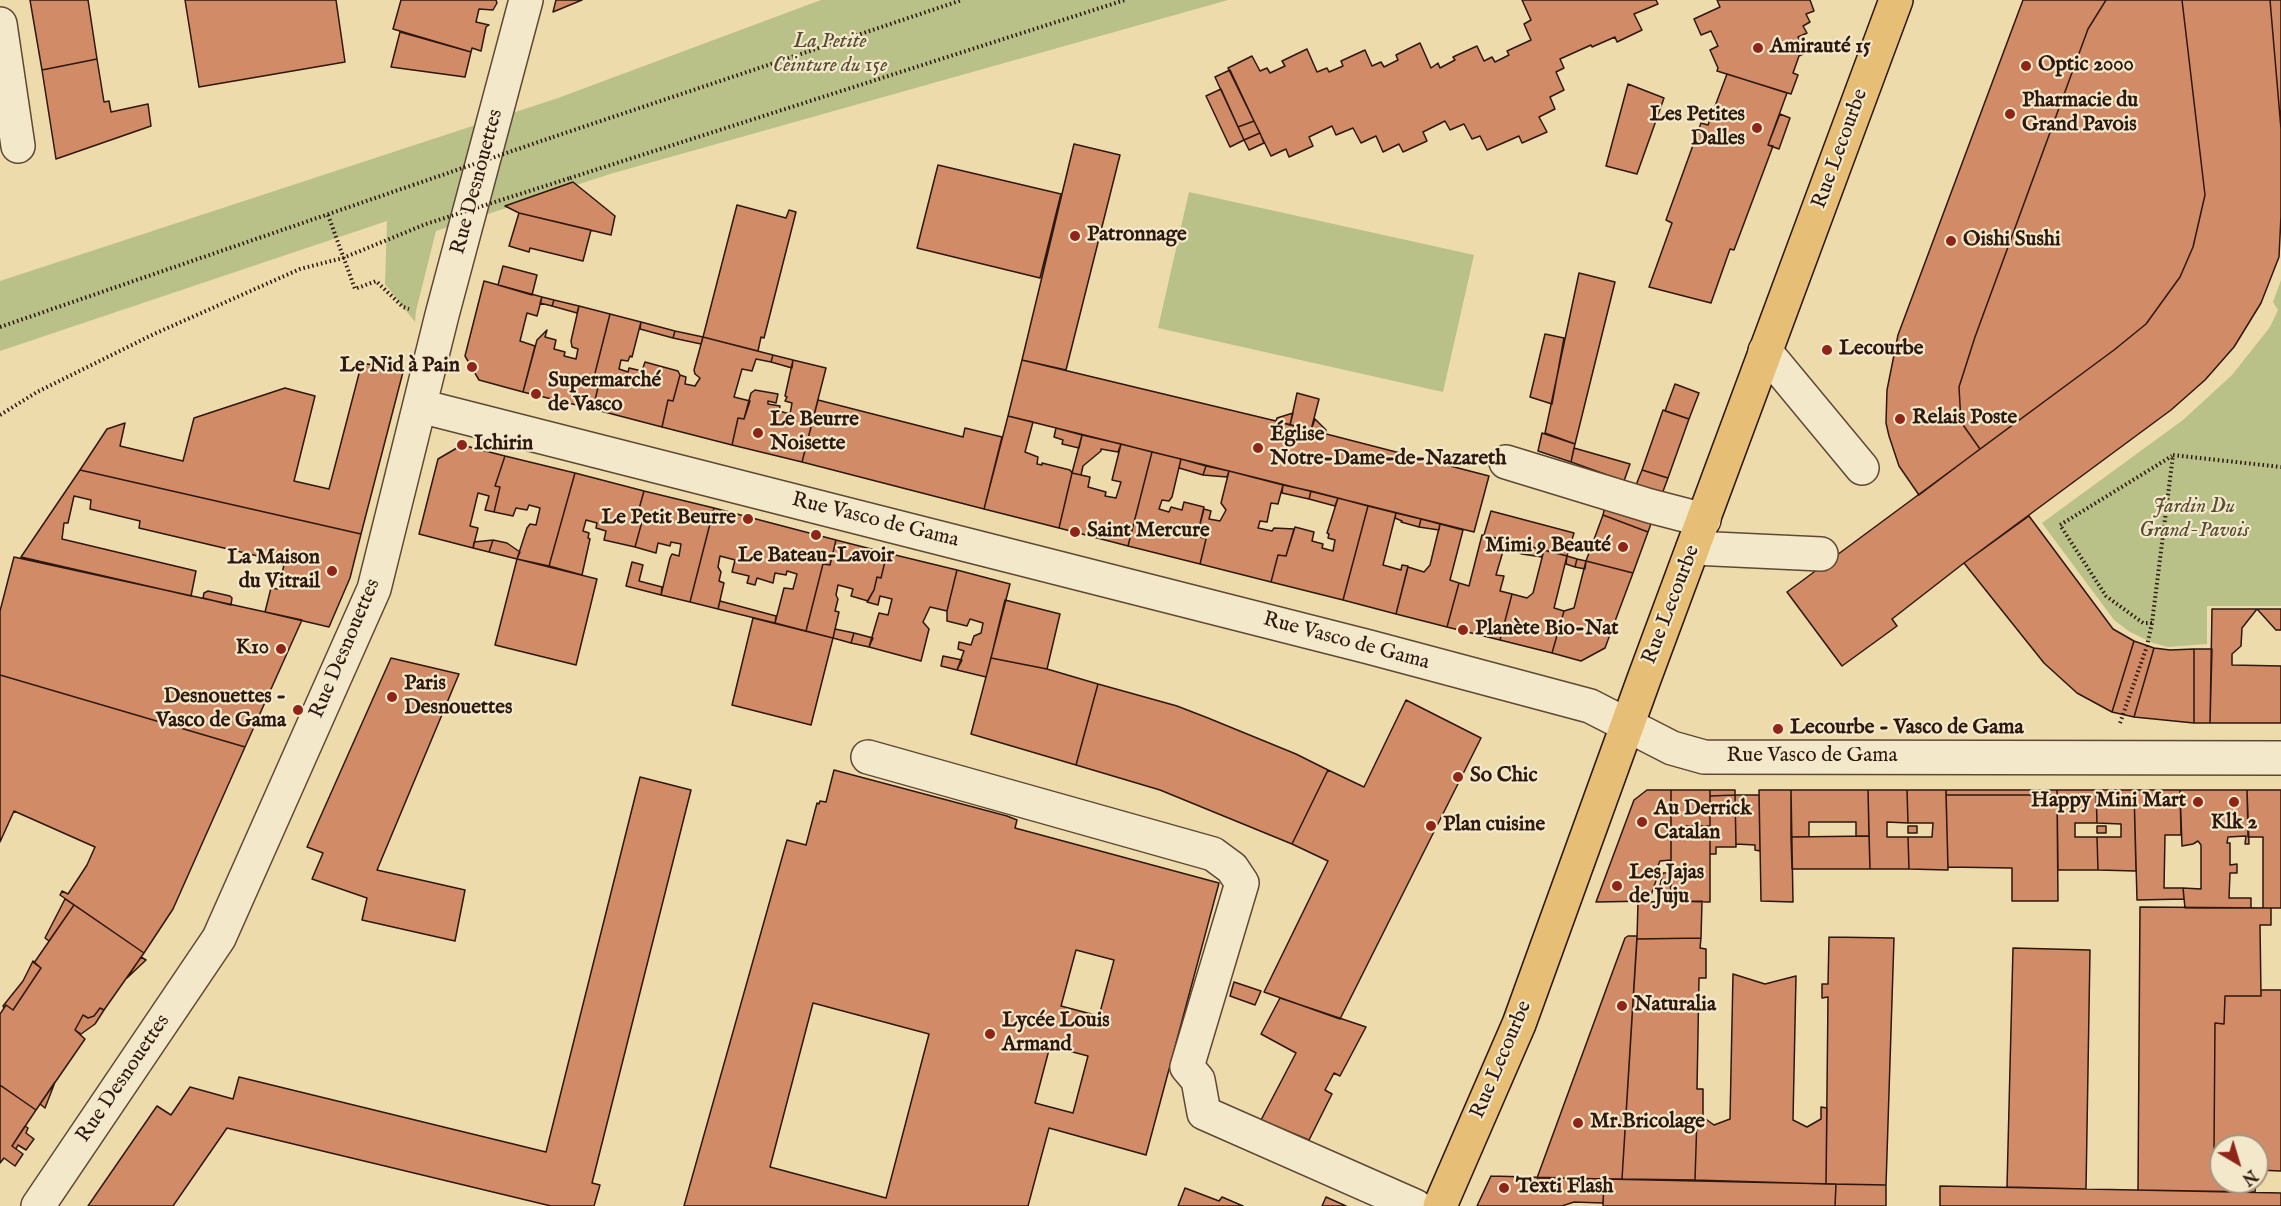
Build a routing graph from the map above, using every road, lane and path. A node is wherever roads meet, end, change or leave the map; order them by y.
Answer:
1 (526, 0) edge
2 (962, 0) edge
3 (1125, 0) edge
4 (1896, 0) edge
5 (0, 24) edge
6 (18, 146) dead end
7 (328, 215) junction
8 (343, 258) junction
9 (416, 311) dead end
10 (0, 327) edge
11 (1765, 351) junction
12 (420, 406) junction
13 (0, 415) edge
14 (2173, 455) junction
15 (1506, 462) dead end
16 (2281, 467) edge
17 (1862, 468) dead end
18 (1698, 534) junction
19 (1821, 554) dead end
20 (2152, 623) junction
21 (1627, 725) junction
22 (868, 757) dead end
23 (2113, 758) junction
24 (2281, 758) edge
25 (38, 1206) edge
26 (1416, 1206) edge
27 (1440, 1206) edge

1 - 12 street, Rue Desnouettes
2 - 7 path, bridge
3 - 8 path, bridge
4 - 11 main road, Rue Lecourbe
5 - 6 street
7 - 8 path
7 - 10 path
8 - 9 path
8 - 13 path
11 - 17 street
11 - 18 main road, Rue Lecourbe
12 - 21 street, Rue Vasco de Gama
12 - 25 street, Rue Desnouettes
14 - 16 path
14 - 20 path
14 - 20 path
15 - 18 street
18 - 19 street
18 - 21 main road, Rue Lecourbe
20 - 23 path
21 - 23 street, Rue Vasco de Gama
21 - 27 main road, Rue Lecourbe
22 - 26 street
23 - 24 street, Rue Vasco de Gama

